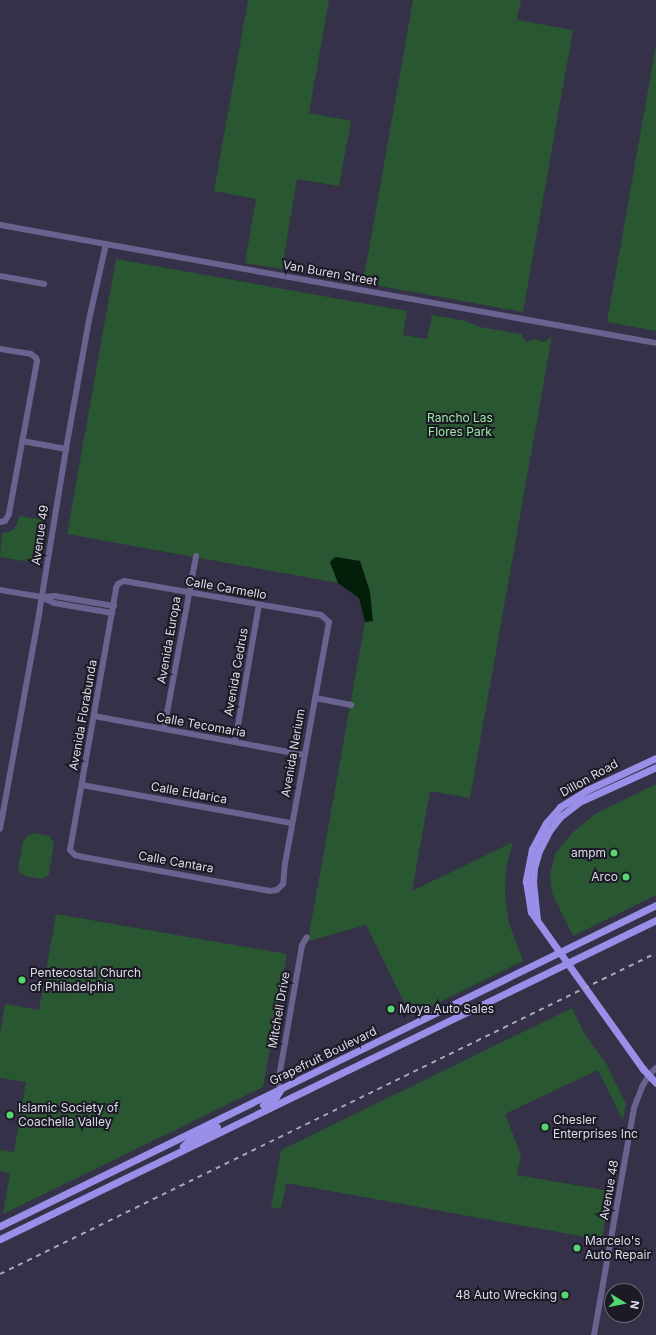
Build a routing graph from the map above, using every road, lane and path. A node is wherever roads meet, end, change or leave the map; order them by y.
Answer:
1 (0, 225) edge
2 (106, 244) junction
3 (0, 276) edge
4 (44, 284) dead end
5 (656, 343) edge
6 (0, 348) edge
7 (22, 441) junction
8 (66, 448) junction
9 (2, 521) edge
10 (196, 556) dead end
11 (120, 582) joint
12 (0, 590) edge
13 (189, 592) junction
14 (42, 597) junction
15 (259, 605) junction
16 (114, 606) junction
17 (112, 613) junction
18 (327, 619) joint
19 (314, 698) junction
20 (351, 705) dead end
21 (94, 716) junction
22 (164, 729) junction
23 (235, 742) junction
24 (304, 754) junction
25 (656, 758) edge
26 (656, 767) edge
27 (82, 785) junction
28 (292, 823) junction
29 (0, 829) edge
30 (72, 852) joint
31 (277, 890) joint
32 (656, 905) edge
33 (537, 920) junction
34 (656, 920) edge
35 (308, 937) dead end
36 (656, 1068) edge
37 (649, 1075) junction
38 (656, 1083) edge
39 (281, 1089) junction
40 (174, 1154) junction
41 (0, 1226) edge
42 (0, 1239) edge
43 (594, 1335) edge

1 - 2 street, Van Buren Street
2 - 5 street, Van Buren Street
2 - 8 street, Avenue 49
3 - 4 street
6 - 7 street
7 - 8 street
7 - 9 street
8 - 14 street, Avenue 49
10 - 13 street, Avenida Europa
11 - 13 street, Calle Carmello
11 - 16 street, Avenida Florabunda
12 - 14 street
13 - 15 street, Calle Carmello
13 - 22 street, Avenida Europa
14 - 16 street
14 - 17 street
14 - 29 street, Avenue 49
15 - 18 street, Calle Carmello
15 - 23 street, Avenida Cedrus
16 - 17 street, Avenida Florabunda
17 - 21 street, Avenida Florabunda
18 - 19 street, Avenida Nerium
19 - 20 street
19 - 24 street, Avenida Nerium
21 - 22 street, Calle Tecomaria
21 - 27 street, Avenida Florabunda
22 - 23 street, Calle Tecomaria
23 - 24 street, Calle Tecomaria
24 - 28 street, Avenida Nerium
25 - 33 main road, Dillon Road
26 - 33 main road, Dillon Road
27 - 28 street, Calle Eldarica
27 - 30 street, Avenida Florabunda
28 - 31 street, Avenida Nerium
30 - 31 street, Calle Cantara
32 - 39 main road, Grapefruit Boulevard
33 - 37 main road, Dillon Road
34 - 40 main road, Grapefruit Boulevard
35 - 39 street, Mitchell Drive
36 - 37 street
37 - 38 main road, Dillon Road
37 - 43 street, Avenue 48
39 - 40 main road
39 - 41 main road, Grapefruit Boulevard
40 - 42 main road, Grapefruit Boulevard

